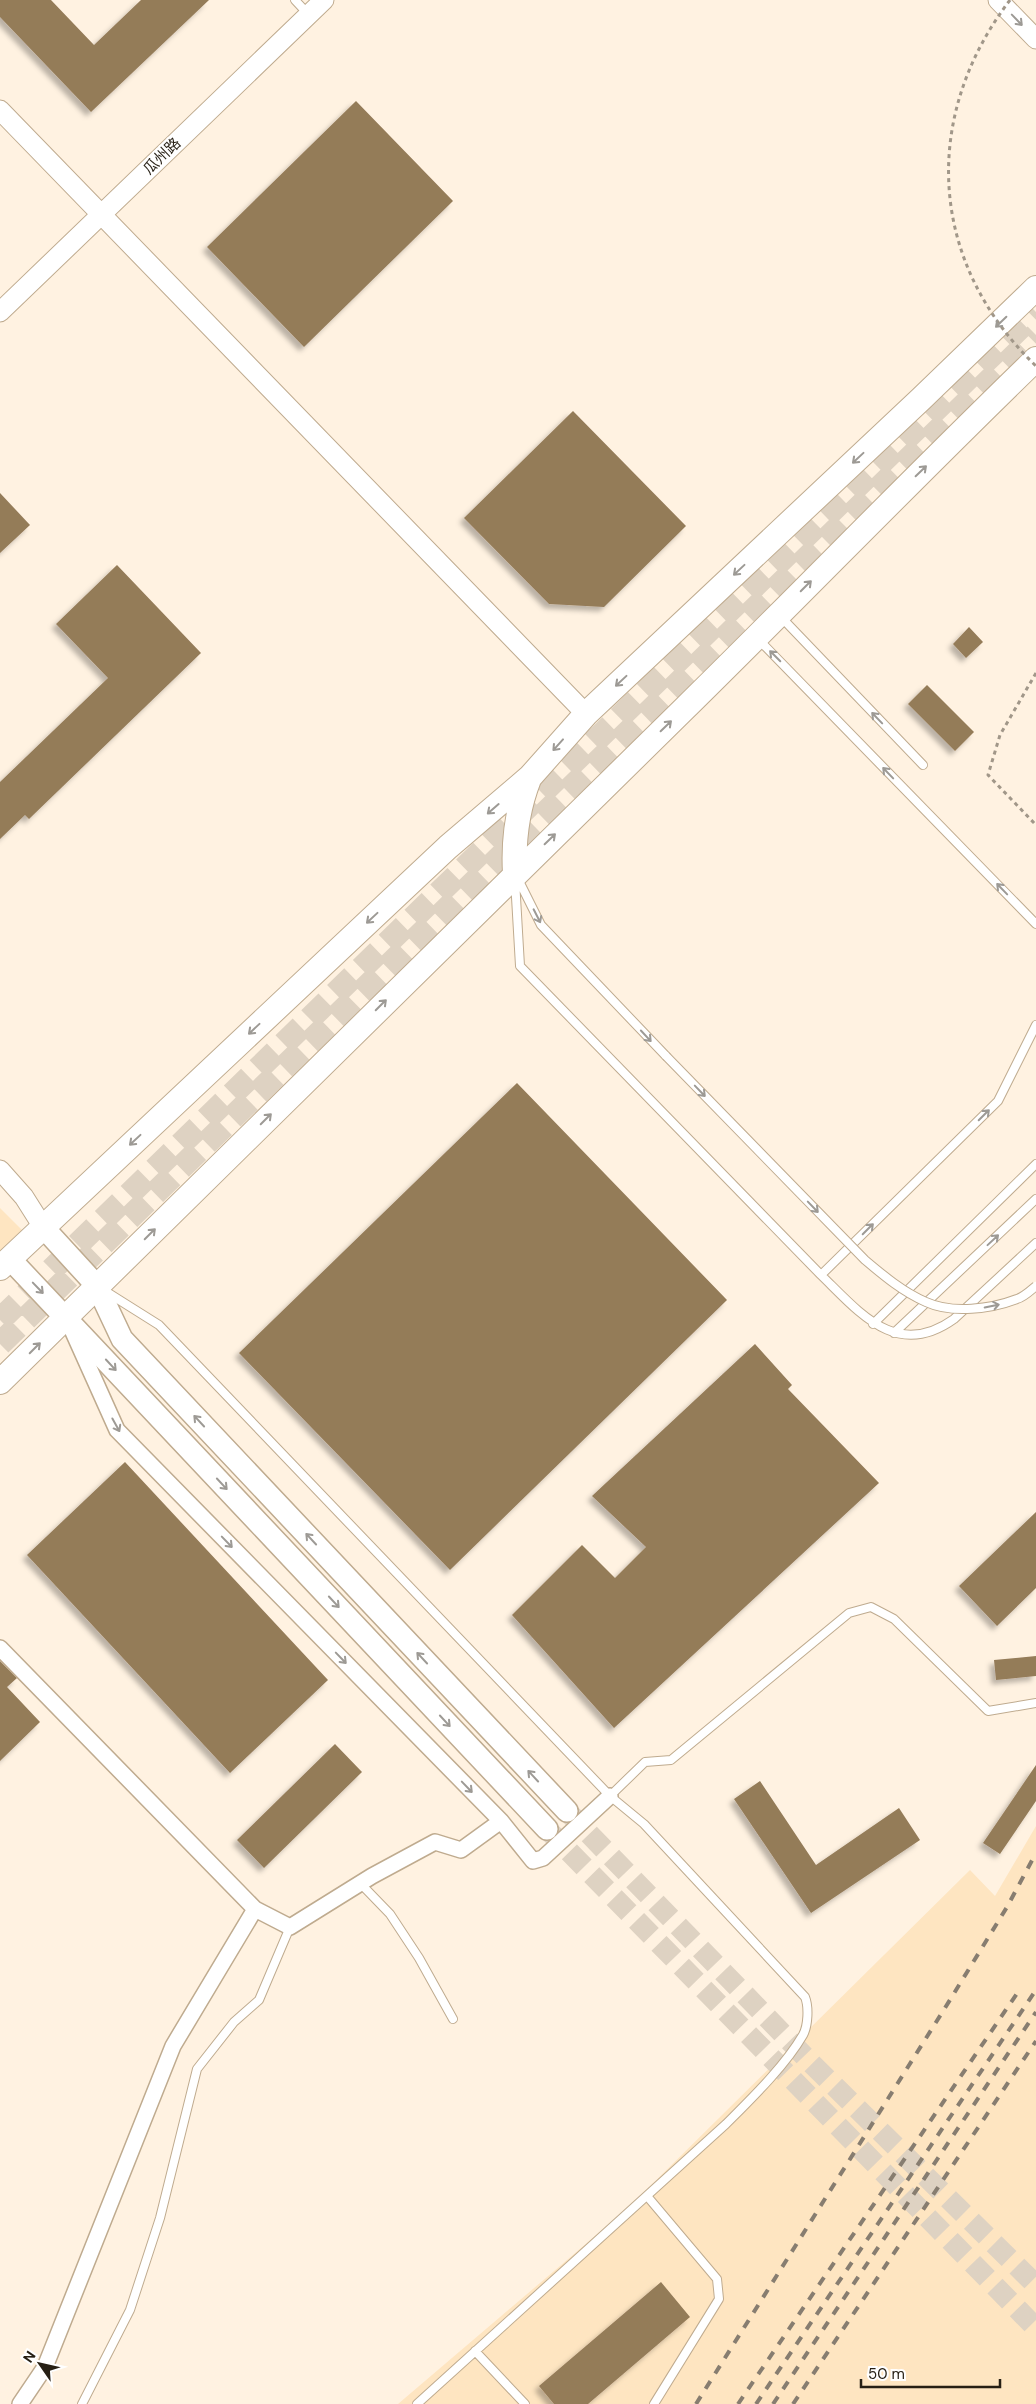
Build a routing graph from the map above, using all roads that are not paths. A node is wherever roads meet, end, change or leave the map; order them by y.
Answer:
1 (295, 0) edge
2 (324, 0) edge
3 (998, 0) edge
4 (309, 15) junction
5 (1036, 39) edge
6 (0, 110) edge
7 (101, 215) junction
8 (1036, 288) edge
9 (0, 312) edge
10 (1036, 359) edge
11 (778, 614) junction
12 (756, 637) junction
13 (586, 714) junction
14 (923, 765) dead end
15 (530, 777) junction
16 (515, 873) junction
17 (1036, 924) edge
18 (1036, 1025) edge
19 (1036, 1164) edge
20 (0, 1170) edge
21 (1036, 1200) edge
22 (43, 1227) junction
23 (1036, 1242) edge
24 (5, 1264) edge
25 (821, 1275) junction
26 (97, 1286) junction
27 (1036, 1286) edge
28 (66, 1317) junction
29 (873, 1324) junction
30 (894, 1333) junction
31 (0, 1382) edge
32 (0, 1648) edge
33 (1036, 1703) edge
34 (610, 1796) junction
35 (567, 1812) tunnel mouth
36 (501, 1821) junction
37 (547, 1829) tunnel mouth
38 (360, 1883) junction
39 (255, 1910) junction
40 (290, 1927) junction
41 (453, 2018) dead end
42 (646, 2196) junction
43 (475, 2352) junction
44 (20, 2404) edge
45 (82, 2404) edge
46 (417, 2404) edge
47 (525, 2404) edge
48 (654, 2404) edge

1 - 4 lane
2 - 4 street, 瓜州路
3 -> 5 street
4 - 7 street, 瓜州路
6 - 7 street
7 - 9 street, 瓜州路
7 - 13 street
8 -> 13 main road
11 -> 10 main road
11 - 12 main road
14 -> 11 lane
16 -> 12 main road
17 -> 12 lane
13 -> 15 main road
15 - 16 main road
15 -> 22 main road
16 - 25 lane
26 -> 16 main road
16 -> 27 lane, bridge
25 -> 18 lane
19 - 29 lane
20 - 22 street
30 -> 21 lane
22 - 24 main road
22 - 26 main road
23 - 30 lane
24 -> 28 main road
25 - 29 lane
26 - 28 main road
26 - 34 lane
35 -> 26 main road
31 -> 28 main road
28 -> 36 street
28 -> 37 main road
29 - 30 lane
32 - 39 street
33 - 34 lane
34 - 36 street
34 - 42 lane
36 - 38 street
38 - 40 street
38 - 41 lane
39 - 40 street
39 - 44 street
40 - 45 lane
42 - 43 lane
42 - 48 lane
43 - 46 lane
43 - 47 lane

